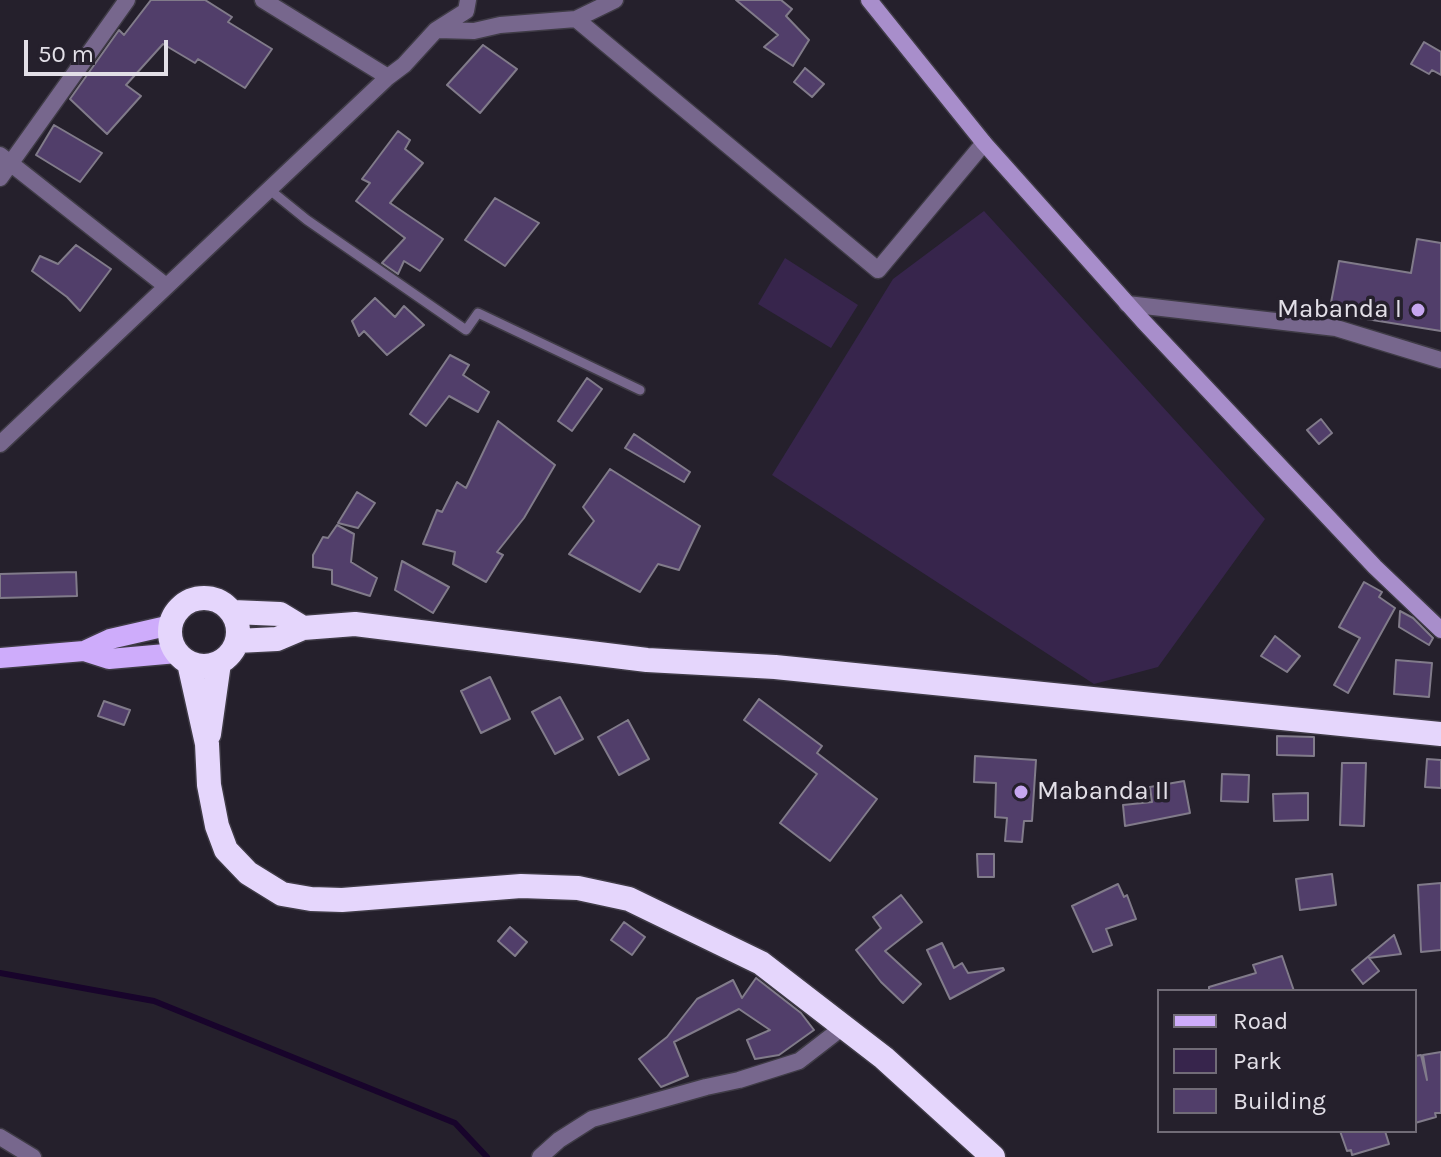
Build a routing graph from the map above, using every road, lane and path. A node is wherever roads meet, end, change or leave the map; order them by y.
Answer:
1 (127, 0) edge
2 (263, 0) edge
3 (468, 0) edge
4 (615, 0) edge
5 (869, 0) edge
6 (576, 19) junction
7 (436, 30) junction
8 (388, 77) junction
9 (984, 143) junction
10 (4, 166) edge
11 (270, 190) junction
12 (166, 286) junction
13 (1127, 304) junction
14 (1441, 360) edge
15 (640, 390) dead end
16 (0, 444) edge
17 (233, 612) junction
18 (171, 625) junction
19 (303, 628) junction
20 (1441, 630) edge
21 (237, 641) junction
22 (84, 651) junction
23 (0, 658) edge
24 (183, 658) junction
25 (219, 663) junction
26 (1441, 734) edge
27 (207, 744) junction
28 (843, 1027) junction
29 (0, 1137) edge
30 (33, 1157) edge
31 (540, 1157) edge
32 (993, 1157) edge

1 - 10 street
2 - 8 street
3 - 7 street
4 - 6 street
5 - 9 main road
6 - 7 street
6 - 9 street
7 - 8 street
8 - 11 street
9 - 13 main road
10 - 12 street
11 - 12 street
11 - 15 lane
12 - 16 street
13 - 14 street
13 - 20 main road
17 - 18 highway
17 - 19 highway
17 - 21 highway
18 - 22 main road
18 - 24 highway
19 - 21 highway
19 - 26 highway
21 - 25 highway
22 - 23 main road
22 - 24 main road
24 - 25 highway
24 - 27 highway
25 - 27 highway
27 - 28 highway
28 - 31 street
28 - 32 highway
29 - 30 street

